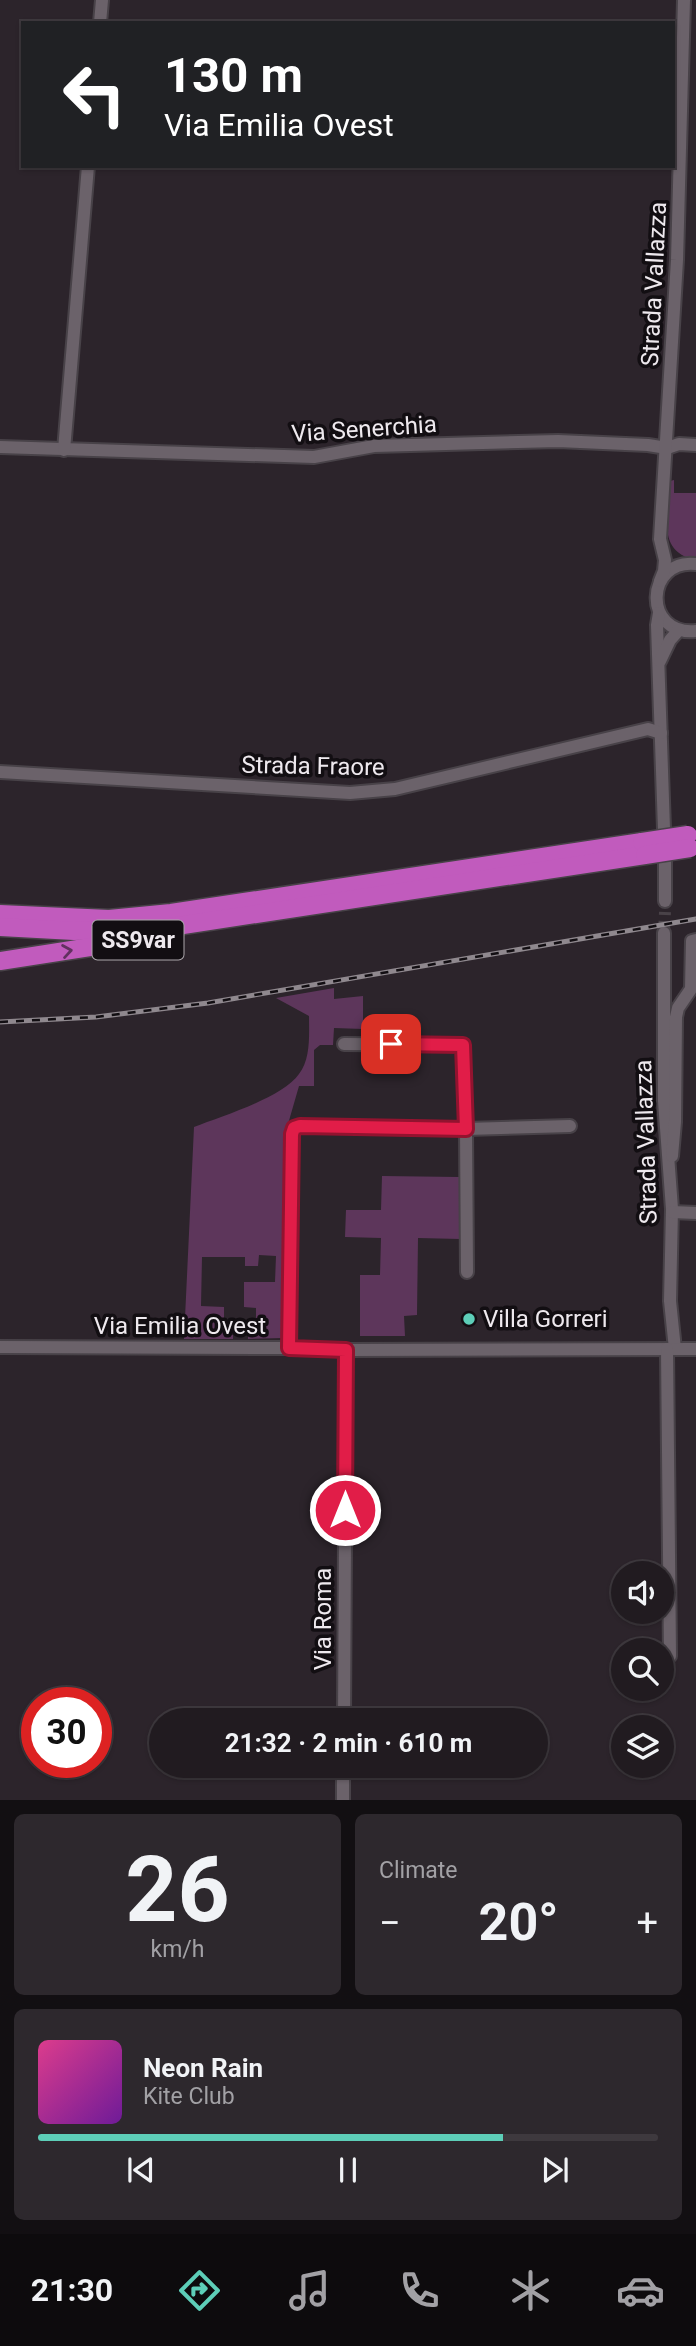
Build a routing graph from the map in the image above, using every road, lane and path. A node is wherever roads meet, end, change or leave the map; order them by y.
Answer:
1 (102, 0) edge
2 (684, 0) edge
3 (100, 21) edge
4 (88, 168) edge
5 (696, 445) edge
6 (0, 447) edge
7 (667, 448) junction
8 (64, 450) junction
9 (662, 528) junction
10 (694, 564) edge
11 (660, 581) junction
12 (659, 613) junction
13 (679, 630) junction
14 (696, 631) edge
15 (659, 661) junction
16 (661, 733) junction
17 (0, 772) edge
18 (664, 829) dead end
19 (693, 842) edge
20 (643, 848) junction
21 (665, 861) dead end
22 (665, 907) tunnel mouth
23 (275, 912) junction
24 (0, 914) edge
25 (0, 927) edge
26 (664, 933) tunnel mouth
27 (696, 940) edge
28 (0, 961) edge
29 (344, 1044) dead end
30 (567, 1126) dead end
31 (466, 1129) junction
32 (670, 1188) junction
33 (671, 1212) junction
34 (696, 1213) edge
35 (467, 1272) dead end
36 (0, 1347) edge
37 (289, 1348) junction
38 (671, 1349) junction
39 (696, 1349) edge
40 (346, 1350) junction
41 (670, 1638) edge
42 (344, 1708) edge
43 (343, 1778) edge
44 (343, 1800) edge

1 - 3 street
2 - 7 street, Strada Vallazza
4 - 8 street
5 - 7 street, Via Senerchia
6 - 8 street, Via Senerchia
7 - 8 street, Via Senerchia
7 - 9 street, Strada Vallazza
9 - 10 street
9 - 11 street, Strada Vallazza
10 - 11 street
11 - 12 street, Strada Vallazza
12 - 13 street
12 - 15 street, Strada Vallazza
13 - 14 street
13 - 15 street
15 - 16 street, Strada Vallazza
16 - 17 street, Strada Fraore
16 - 18 street, Strada Vallazza
19 - 20 highway, bridge
20 - 23 highway
20 - 24 highway
21 - 22 street
23 - 25 highway
28 -> 23 highway, SS9var
26 - 32 street, Strada Vallazza
27 - 32 street
29 - 31 street
30 - 31 street
31 - 35 street
31 - 37 street
32 - 33 street, Strada Vallazza
33 - 34 street
33 - 38 street, Strada Vallazza
36 - 37 street, Via Emilia Ovest
37 - 40 street, Via Emilia Ovest
38 - 39 street, Via Emilia Ovest
38 - 40 street, Via Emilia Ovest
38 - 41 street, Strada Vallazza
40 - 42 street, Via Roma
43 - 44 street

